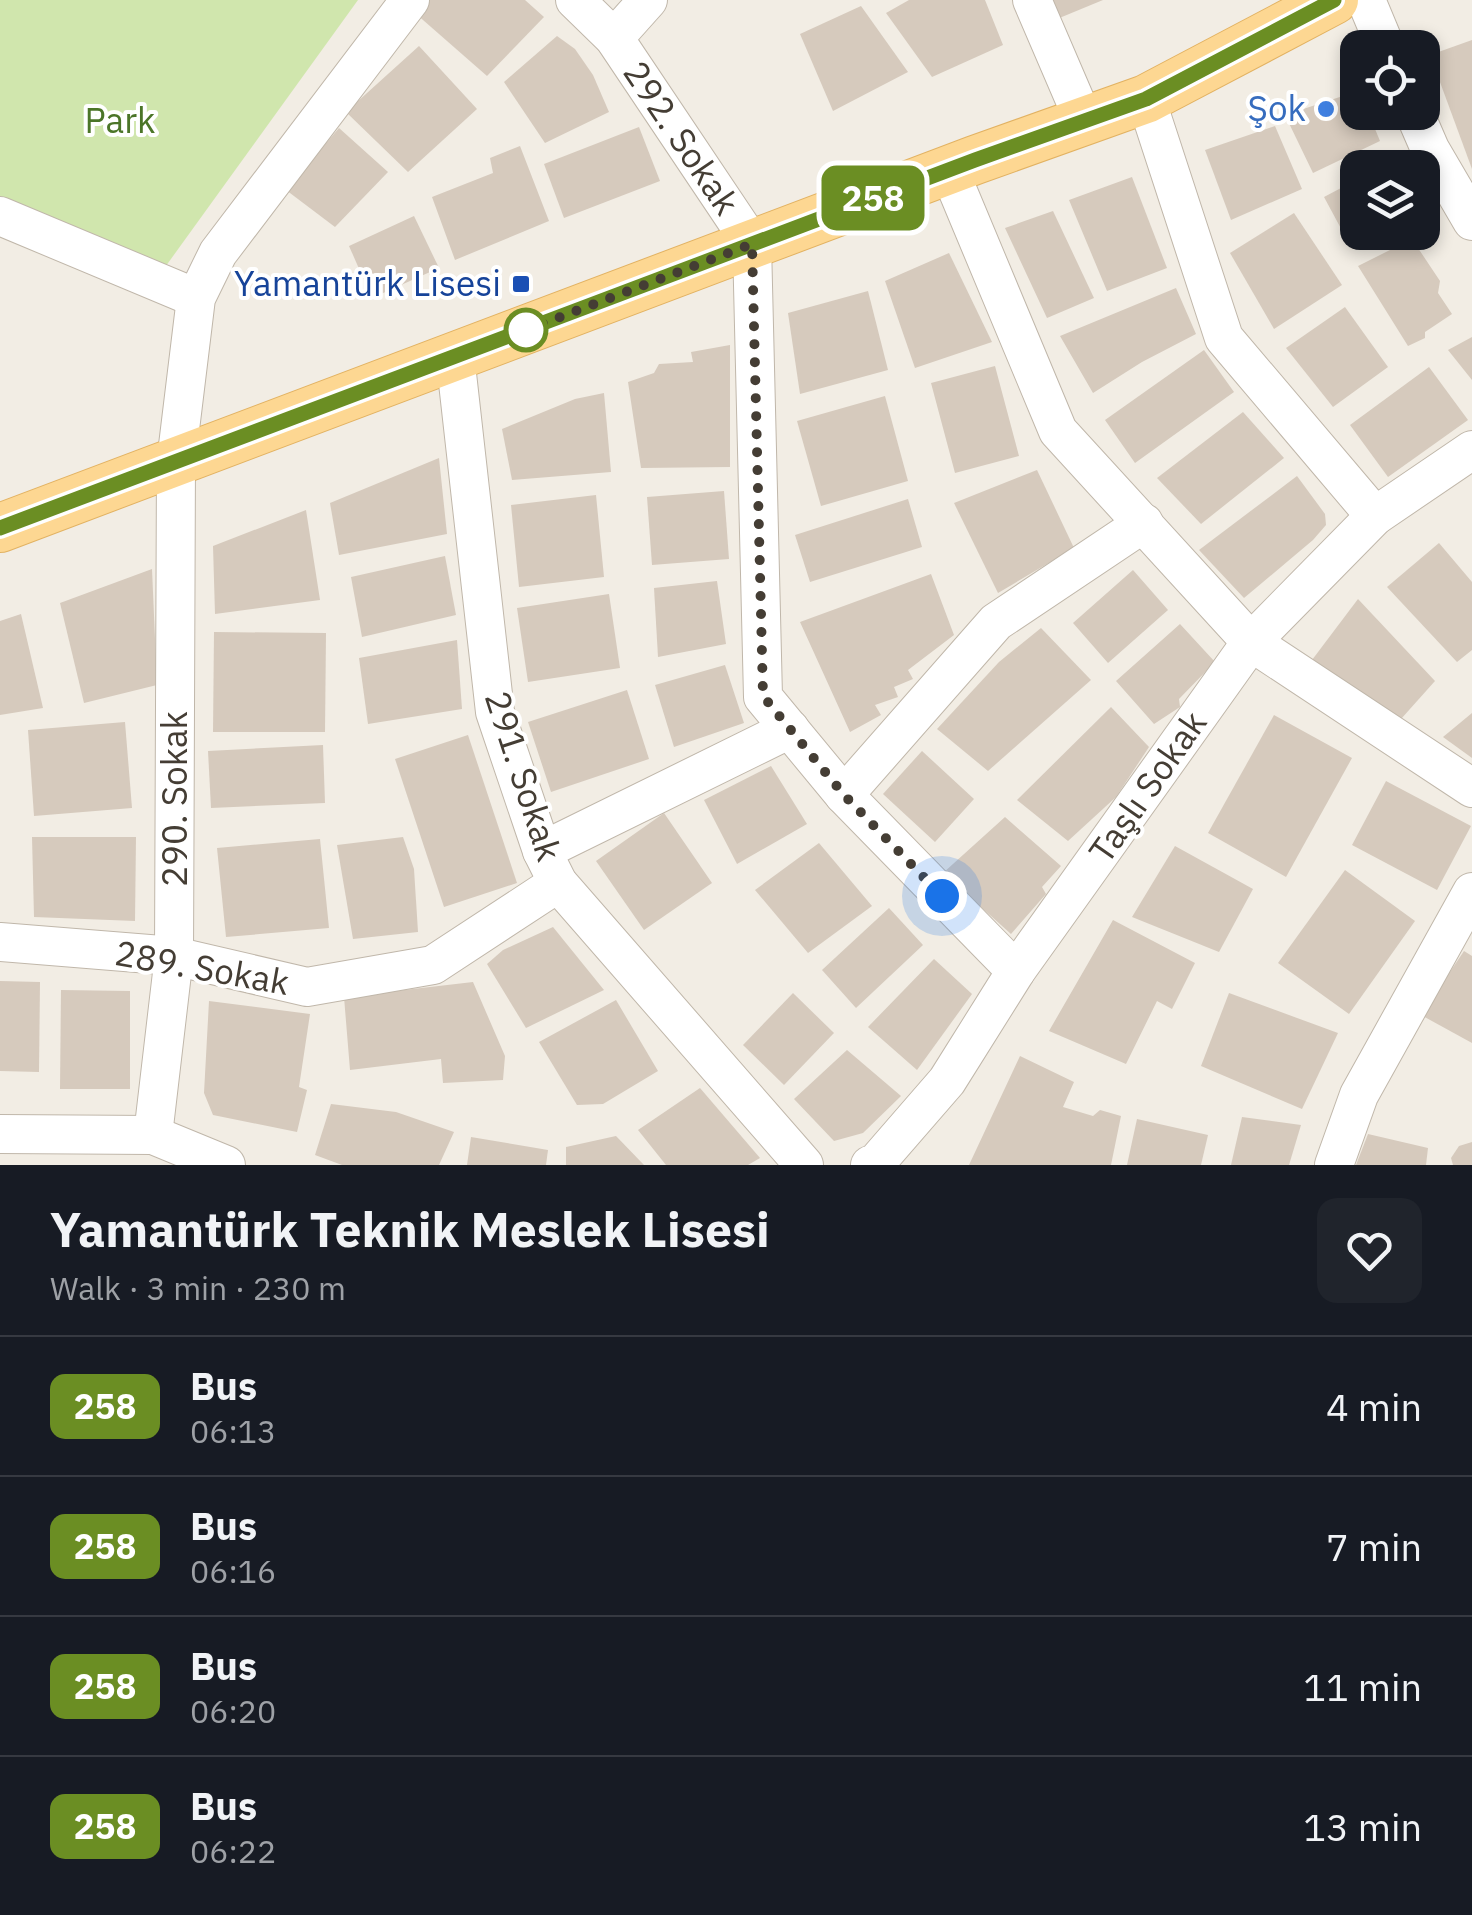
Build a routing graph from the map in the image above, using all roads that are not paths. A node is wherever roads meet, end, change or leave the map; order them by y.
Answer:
1 (410, 0) edge
2 (575, 0) edge
3 (648, 0) edge
4 (1032, 0) edge
5 (1334, 0) edge
6 (1366, 0) edge
7 (1378, 30) edge
8 (614, 38) junction
9 (1146, 99) junction
10 (1084, 121) junction
11 (1422, 130) edge
12 (949, 170) junction
13 (0, 216) edge
14 (1472, 221) edge
15 (752, 244) junction
16 (196, 298) junction
17 (456, 356) junction
18 (1472, 450) edge
19 (176, 462) junction
20 (1374, 516) junction
21 (1144, 523) junction
22 (0, 528) edge
23 (1251, 642) junction
24 (790, 729) junction
25 (1472, 788) edge
26 (844, 795) junction
27 (550, 867) junction
28 (1472, 892) edge
29 (0, 942) edge
30 (174, 956) junction
31 (1016, 972) junction
32 (0, 1134) edge
33 (153, 1134) junction
34 (226, 1165) edge
35 (804, 1165) edge
36 (874, 1165) edge
37 (1334, 1165) edge

1 - 16 street, 290. Sokak
2 - 8 street, 292. Sokak
3 - 8 street
4 - 10 street
5 - 9 main road
6 - 7 street
8 - 15 street, 292. Sokak
9 - 10 main road
9 - 20 street
10 - 12 main road
11 - 14 street
12 - 15 main road
12 - 21 street
13 - 16 street
15 - 17 main road
15 - 24 street, 292. Sokak
16 - 19 street, 290. Sokak
17 - 19 main road
17 - 27 street, 291. Sokak
18 - 20 street, Taşlı Sokak
19 - 22 main road
19 - 30 street, 290. Sokak
20 - 23 street, Taşlı Sokak
21 - 23 street
21 - 26 street
23 - 25 street
23 - 31 street, Taşlı Sokak
24 - 26 street, 292. Sokak
24 - 27 street, 289. Sokak
26 - 31 street, 292. Sokak
27 - 30 street, 289. Sokak
27 - 35 street, 291. Sokak
28 - 37 street
29 - 30 street, 289. Sokak
30 - 33 street, 290. Sokak
31 - 36 street, Taşlı Sokak
32 - 33 street
33 - 34 street

